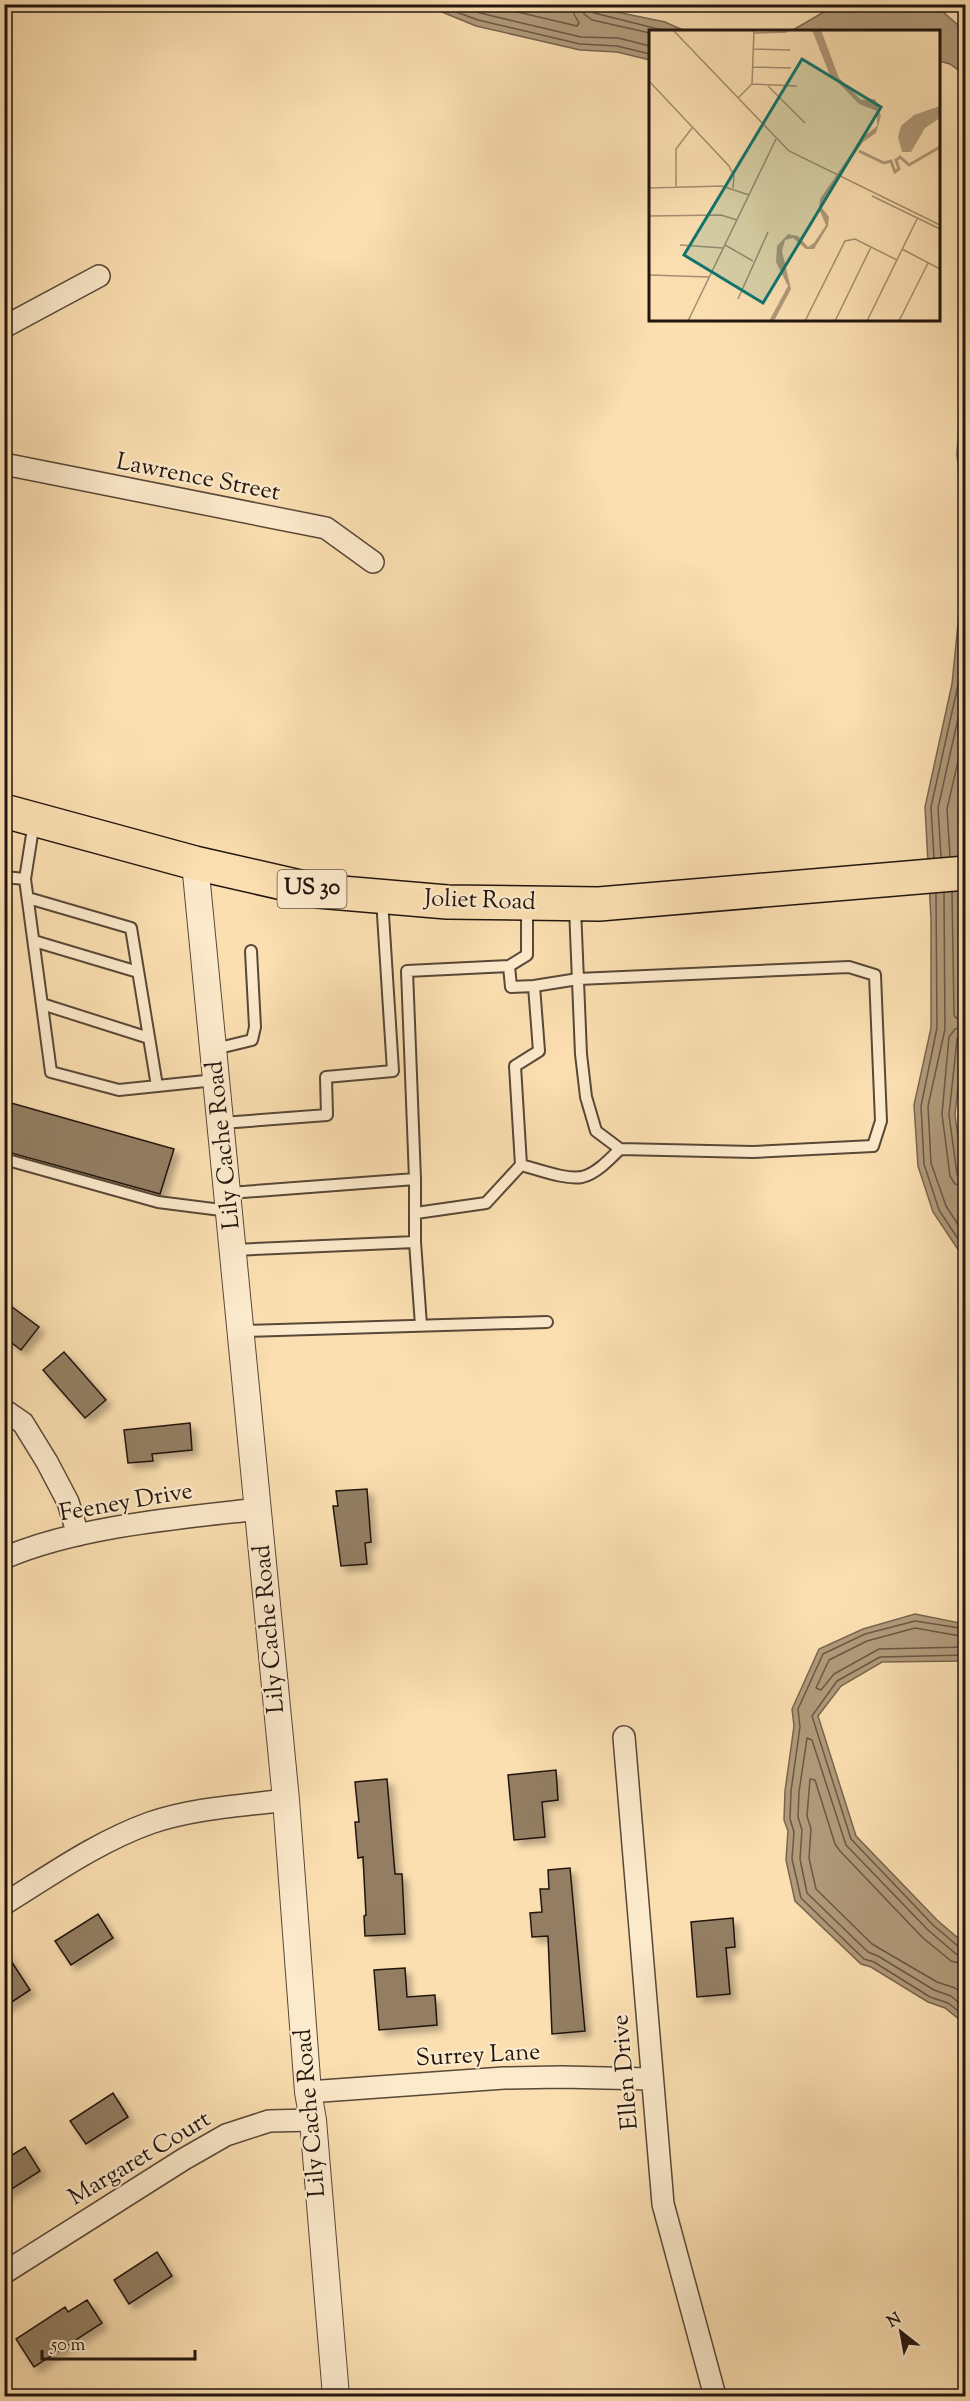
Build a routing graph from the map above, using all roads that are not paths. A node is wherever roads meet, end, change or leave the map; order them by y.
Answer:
1 (99, 276) dead end
2 (4, 327) edge
3 (4, 464) edge
4 (373, 562) dead end
5 (20, 815) edge
6 (195, 863) junction
7 (966, 873) edge
8 (4, 877) edge
9 (26, 879) junction
10 (382, 896) junction
11 (28, 898) junction
12 (527, 903) junction
13 (574, 904) junction
14 (34, 940) junction
15 (251, 951) dead end
16 (509, 966) junction
17 (138, 972) junction
18 (578, 979) junction
19 (534, 986) junction
20 (42, 1004) junction
21 (149, 1038) junction
22 (215, 1049) junction
23 (218, 1080) junction
24 (157, 1086) junction
25 (222, 1124) junction
26 (620, 1149) junction
27 (4, 1159) edge
28 (521, 1165) junction
29 (415, 1179) junction
30 (230, 1202) junction
31 (416, 1213) junction
32 (415, 1242) junction
33 (234, 1250) junction
34 (547, 1322) dead end
35 (421, 1325) junction
36 (242, 1330) junction
37 (4, 1410) edge
38 (259, 1509) junction
39 (78, 1535) junction
40 (4, 1558) edge
41 (624, 1737) dead end
42 (286, 1800) junction
43 (4, 1904) edge
44 (651, 2079) junction
45 (308, 2092) junction
46 (313, 2120) junction
47 (4, 2273) edge
48 (336, 2397) edge
49 (715, 2397) edge

1 - 2 street
3 - 4 street, Lawrence Street
5 - 6 main road, Joliet Road / US 30
5 - 9 lane
6 - 10 main road, Joliet Road / US 30
6 - 22 street, Lily Cache Road
7 - 13 main road, Joliet Road / US 30
8 - 9 lane
9 - 11 lane
10 - 12 main road, Joliet Road / US 30
10 - 25 lane
11 - 14 lane
11 - 17 lane
12 - 13 main road, Joliet Road / US 30
12 - 16 lane
13 - 18 lane
14 - 17 lane
14 - 20 lane
15 - 22 lane
16 - 19 lane
16 - 29 lane
17 - 21 lane
18 - 19 lane
18 - 26 lane
18 - 26 lane
19 - 28 lane
20 - 21 lane
20 - 24 lane
21 - 24 lane
22 - 23 street, Lily Cache Road
23 - 24 lane
23 - 25 street, Lily Cache Road
25 - 30 street, Lily Cache Road
26 - 28 lane
27 - 30 lane
28 - 31 lane
29 - 30 lane
29 - 31 lane
30 - 33 street, Lily Cache Road
31 - 32 lane
32 - 33 lane
32 - 35 lane
33 - 36 street, Lily Cache Road
34 - 35 lane
35 - 36 lane
36 - 38 street, Lily Cache Road
37 - 39 street
38 - 39 street, Feeney Drive
38 - 42 street, Lily Cache Road
39 - 40 street, Feeney Drive
41 - 44 street, Ellen Drive
42 - 43 street
42 - 45 street, Lily Cache Road
44 - 45 street, Surrey Lane
44 - 49 street, Ellen Drive
45 - 46 street, Lily Cache Road
46 - 47 street, Margaret Court
46 - 48 street, Lily Cache Road

